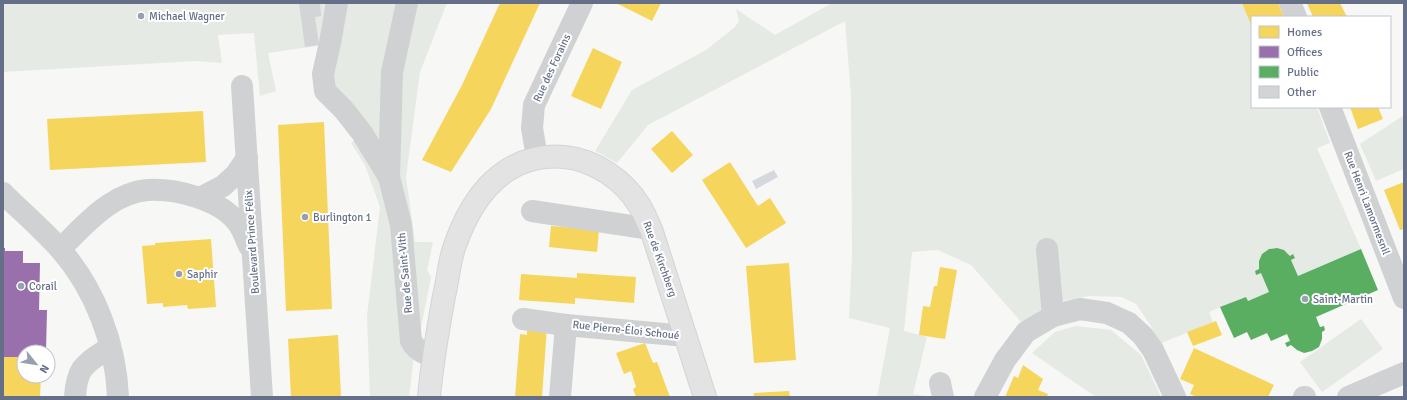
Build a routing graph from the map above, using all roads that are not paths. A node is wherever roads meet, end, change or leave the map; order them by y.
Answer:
1 (337, 3) edge
2 (407, 3) edge
3 (582, 3) edge
4 (1290, 3) edge
5 (1296, 16) edge
6 (242, 86) dead end
7 (1330, 108) edge
8 (247, 158) junction
9 (537, 158) junction
10 (389, 177) junction
11 (3, 193) edge
12 (200, 198) junction
13 (532, 211) dead end
14 (651, 229) junction
15 (60, 249) junction
16 (1047, 249) dead end
17 (254, 271) junction
18 (1404, 298) edge
19 (1053, 316) junction
20 (523, 319) dead end
21 (566, 324) junction
22 (686, 336) junction
23 (110, 347) junction
24 (433, 357) junction
25 (1404, 373) edge
26 (75, 397) edge
27 (118, 397) edge
28 (262, 397) edge
29 (429, 397) edge
30 (560, 397) edge
31 (706, 397) edge
32 (985, 397) edge
33 (1175, 397) edge
34 (1348, 397) edge

1 - 10 street, Rue de Saint-Vith
2 - 10 street, Rue de Saint-Vith
3 - 9 street, Rue des Forains
4 - 5 street
6 - 8 street, Boulevard Prince Félix
7 - 18 street, Rue Henri Lamormesnil
8 - 12 street
8 - 17 street, Boulevard Prince Félix
9 - 14 main road, Rue de Kirchberg
9 - 24 main road, Rue de Kirchberg
10 - 24 street, Rue de Saint-Vith
11 - 15 street
12 - 15 street
12 - 17 street
13 - 14 street
14 - 22 main road, Rue de Kirchberg
15 - 23 street
16 - 19 street
17 - 28 street, Boulevard Prince Félix
19 - 32 street
19 - 33 street
20 - 21 street, Rue Pierre-Éloi Schoué
21 - 22 street, Rue Pierre-Éloi Schoué
21 - 30 street, Rue Pierre-Éloi Schoué
22 - 31 main road, Rue de Kirchberg
23 - 26 street
23 - 27 street
24 - 29 main road, Rue de Kirchberg
25 - 34 street

